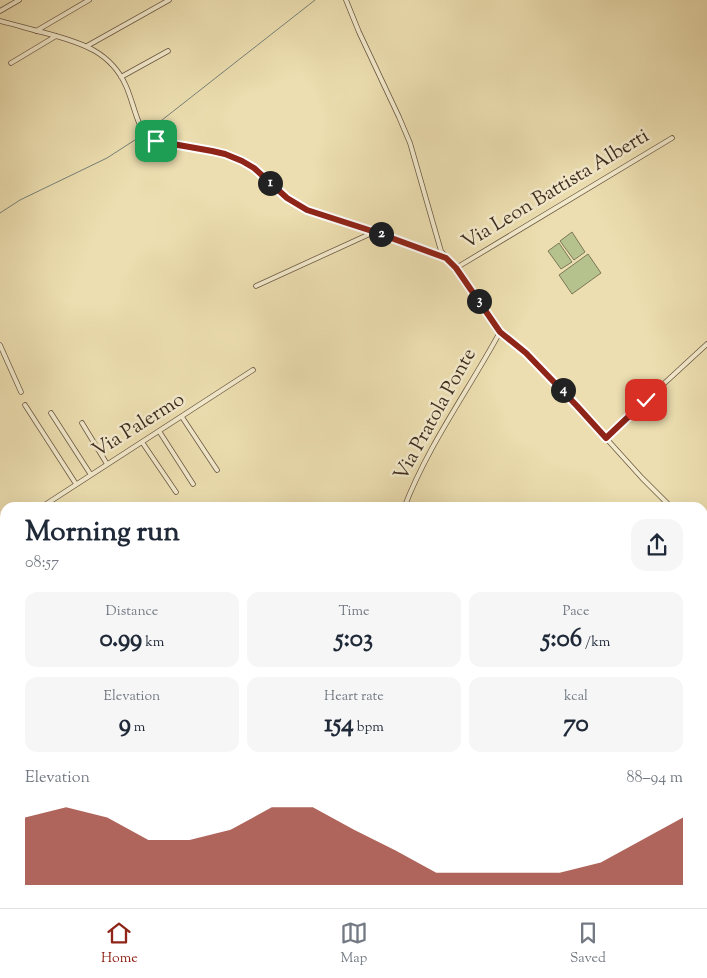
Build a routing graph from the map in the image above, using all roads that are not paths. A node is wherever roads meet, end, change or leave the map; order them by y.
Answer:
1 (18, 0) edge
2 (89, 0) edge
3 (169, 0) edge
4 (346, 0) edge
5 (0, 11) edge
6 (0, 21) edge
7 (36, 31) junction
8 (56, 36) junction
9 (86, 46) junction
10 (168, 51) dead end
11 (11, 63) dead end
12 (121, 77) junction
13 (672, 138) dead end
14 (375, 232) junction
15 (446, 258) junction
16 (456, 268) junction
17 (256, 286) dead end
18 (500, 332) junction
19 (707, 344) edge
20 (0, 345) edge
21 (253, 370) dead end
22 (21, 392) dead end
23 (25, 405) dead end
24 (51, 413) dead end
25 (182, 417) junction
26 (82, 423) dead end
27 (159, 431) junction
28 (606, 438) junction
29 (142, 442) junction
30 (107, 464) junction
31 (217, 470) dead end
32 (91, 475) junction
33 (76, 484) junction
34 (193, 484) dead end
35 (176, 492) dead end
36 (49, 502) edge
37 (406, 502) edge
38 (666, 502) edge

1 - 5 street
2 - 7 street
3 - 9 street
4 - 15 street
6 - 7 street
7 - 8 street
8 - 9 street
8 - 11 street
9 - 12 street
10 - 12 street
12 - 14 street
13 - 16 street, Via Leon Battista Alberti
14 - 15 street
14 - 17 street
15 - 16 street
16 - 18 street
18 - 28 street
18 - 37 street, Via Pratola Ponte
19 - 28 street
20 - 22 street
21 - 25 street, Via Palermo
23 - 33 street
24 - 32 street
25 - 27 street, Via Palermo
25 - 31 street
26 - 30 street
27 - 29 street, Via Palermo
27 - 34 street
28 - 38 street
29 - 30 street, Via Palermo
29 - 35 street
30 - 32 street, Via Palermo
32 - 33 street, Via Palermo
33 - 36 street, Via Palermo

